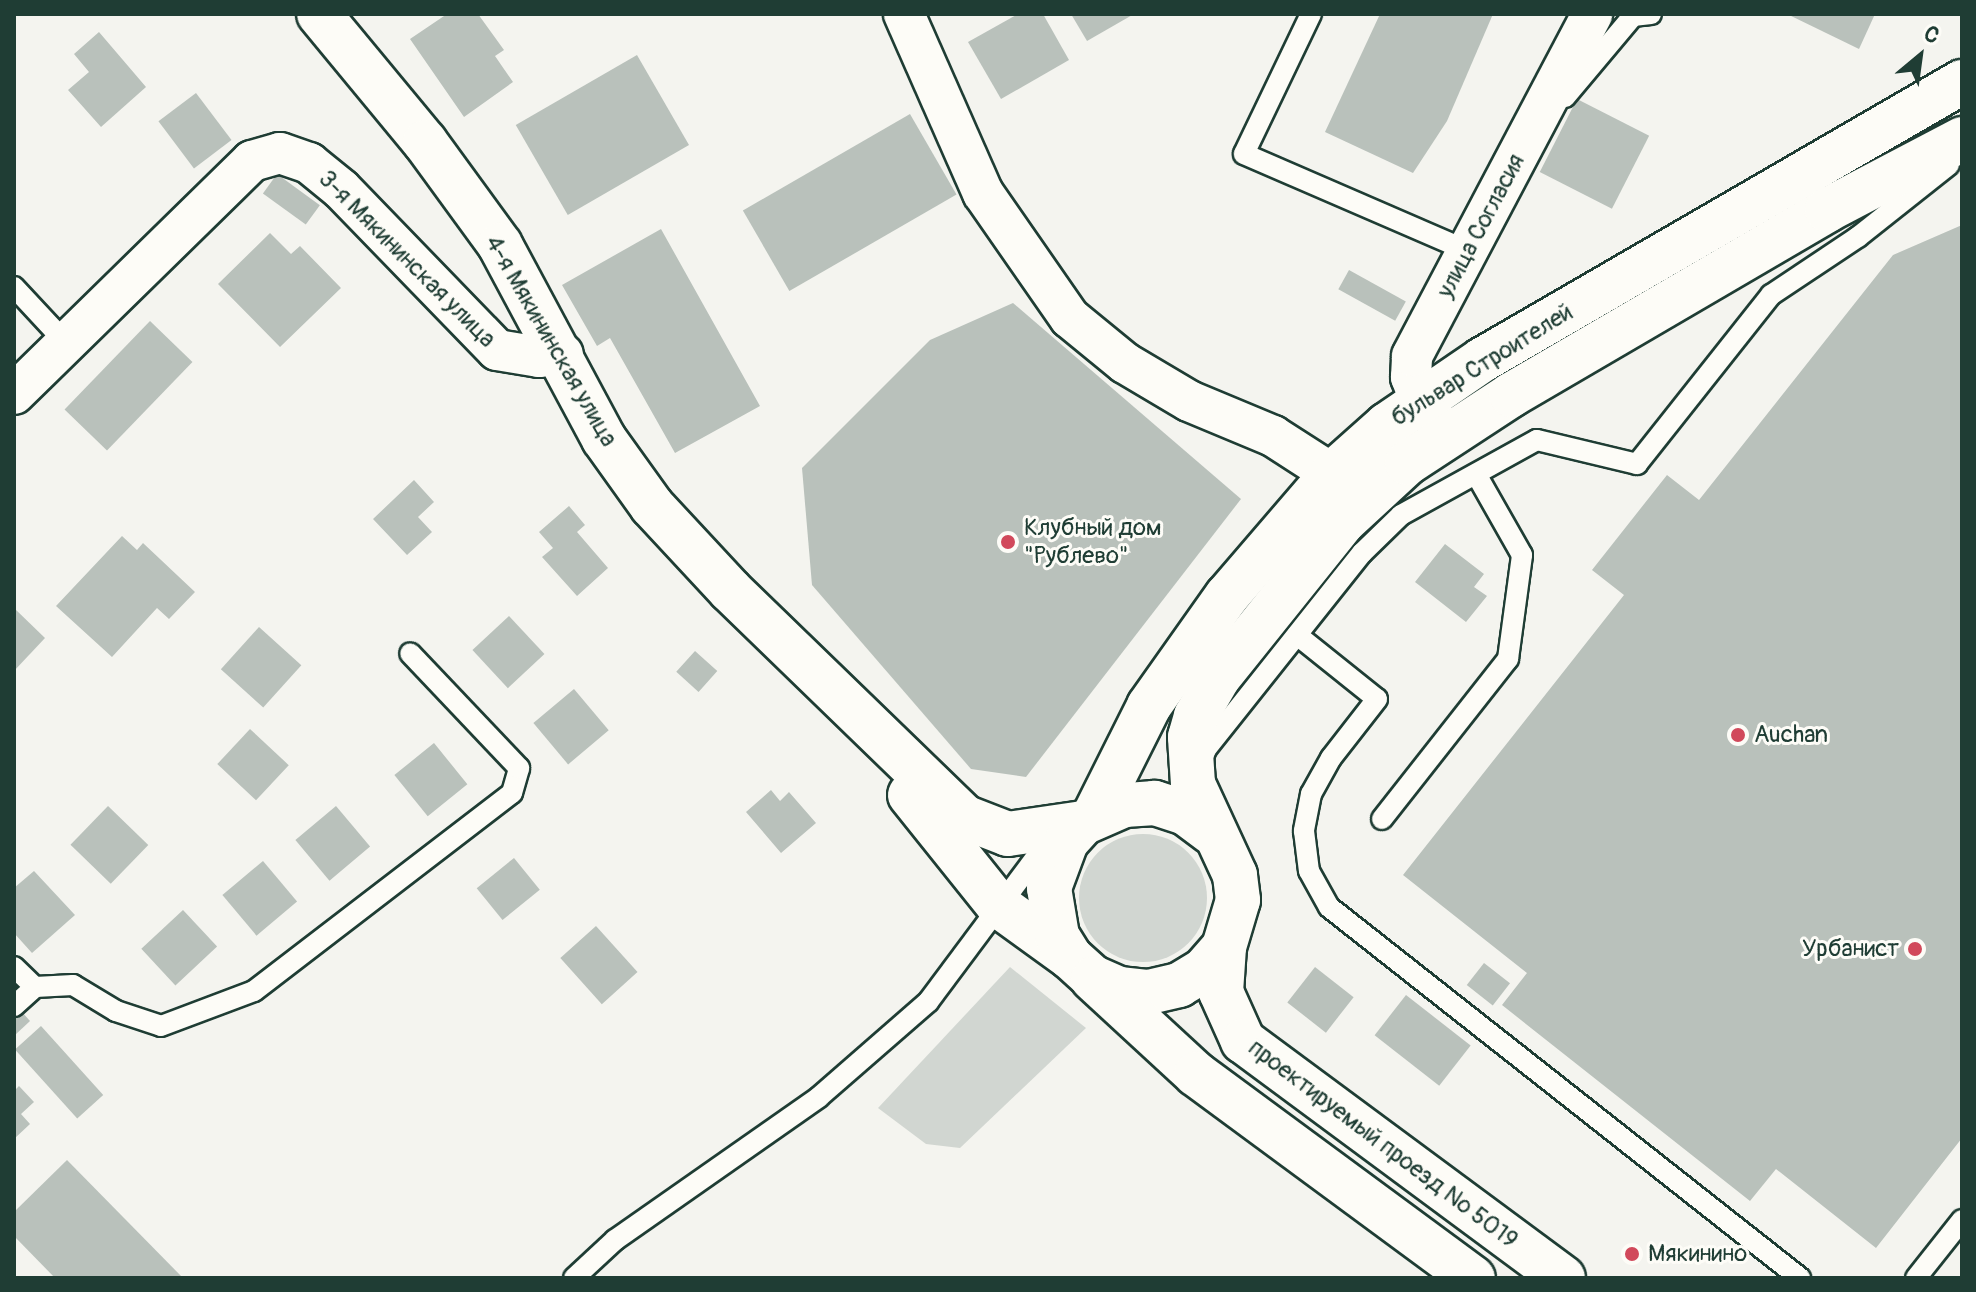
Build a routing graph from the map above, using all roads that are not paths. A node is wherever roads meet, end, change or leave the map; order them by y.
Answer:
1 (319, 14) edge
2 (904, 14) edge
3 (1311, 14) edge
4 (1592, 14) edge
5 (1651, 14) edge
6 (1962, 82) edge
7 (1962, 139) edge
8 (1523, 148) junction
9 (1962, 155) edge
10 (1468, 251) junction
11 (14, 287) edge
12 (66, 343) junction
13 (563, 354) junction
14 (14, 394) edge
15 (1421, 402) junction
16 (1450, 437) junction
17 (1332, 474) junction
18 (1476, 474) junction
19 (1297, 635) junction
20 (410, 653) dead end
21 (798, 656) junction
22 (1193, 784) junction
23 (1382, 819) dead end
24 (1078, 823) junction
25 (1211, 832) junction
26 (998, 905) junction
27 (1224, 947) junction
28 (14, 967) edge
29 (1081, 967) junction
30 (35, 987) junction
31 (14, 1006) edge
32 (1962, 1220) edge
33 (574, 1278) edge
34 (1473, 1278) edge
35 (1563, 1278) edge
36 (1800, 1278) edge
37 (1916, 1278) edge

1 - 13 street, 4-я Мякининская улица
2 - 17 street
3 - 10 lane
4 - 8 street, улица Согласия
5 - 8 lane
6 - 15 street, бульвар Строителей
7 - 16 street, бульвар Строителей
8 - 10 street, улица Согласия
9 - 18 lane
10 - 15 street, улица Согласия
11 - 12 lane
12 - 13 street, 3-я Мякининская улица
12 - 14 street, 3-я Мякининская улица
13 - 21 street, 4-я Мякининская улица
15 - 16 street, улица Согласия
15 - 17 street, бульвар Строителей
16 - 22 street, бульвар Строителей
17 - 24 street, бульвар Строителей
18 - 19 lane
18 - 23 lane
19 - 22 lane
19 - 36 lane
20 - 30 lane
21 - 24 street, 4-я Мякининская улица
21 - 26 street, 4-я Мякининская улица
22 - 25 street, бульвар Строителей
24 - 25 street, бульвар Строителей
24 - 26 lane
24 - 29 street, бульвар Строителей
25 - 27 street, бульвар Строителей
26 - 29 street, 4-я Мякининская улица
26 - 33 lane
27 - 29 street, бульвар Строителей
27 - 35 street, проектируемый проезд № 5019
28 - 30 lane
29 - 34 street
30 - 31 lane
32 - 37 lane

